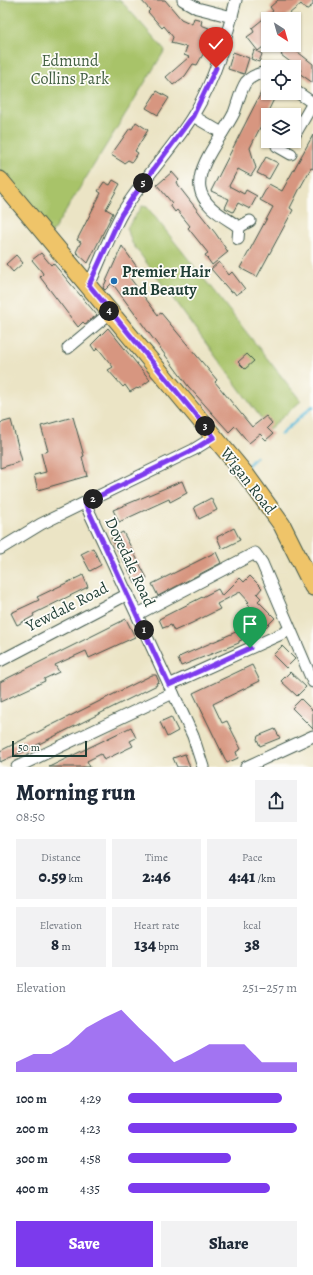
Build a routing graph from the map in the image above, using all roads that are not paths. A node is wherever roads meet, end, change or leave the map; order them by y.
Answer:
1 (183, 0) edge
2 (236, 0) edge
3 (232, 17) junction
4 (261, 74) edge
5 (301, 95) edge
6 (313, 103) edge
7 (193, 116) junction
8 (301, 124) edge
9 (222, 133) junction
10 (0, 180) edge
11 (250, 221) dead end
12 (239, 227) junction
13 (238, 239) dead end
14 (89, 285) junction
15 (110, 313) junction
16 (68, 348) dead end
17 (214, 437) junction
18 (85, 503) junction
19 (0, 549) edge
20 (313, 587) edge
21 (128, 594) junction
22 (138, 614) junction
23 (290, 630) junction
24 (0, 661) edge
25 (313, 682) edge
26 (171, 689) junction
27 (313, 736) edge
28 (17, 767) edge
29 (203, 767) edge
30 (246, 767) edge

1 - 3 street
2 - 3 street
3 - 7 street
4 - 9 street
5 - 6 street
6 - 8 street
7 - 9 street
7 - 14 street
9 - 12 street
10 - 14 main road, Wigan Road
11 - 12 street
12 - 13 street
14 - 15 main road, Wigan Road
15 - 16 street
15 - 17 main road, Wigan Road
17 - 18 street
17 - 20 main road, Wigan Road
18 - 19 street
18 - 21 street, Dovedale Road
21 - 22 street, Dovedale Road
21 - 24 street, Yewdale Road
22 - 23 street
22 - 26 street, Dovedale Road
23 - 25 street
23 - 26 street
26 - 28 street
26 - 29 street, Dovedale Road
27 - 30 street

